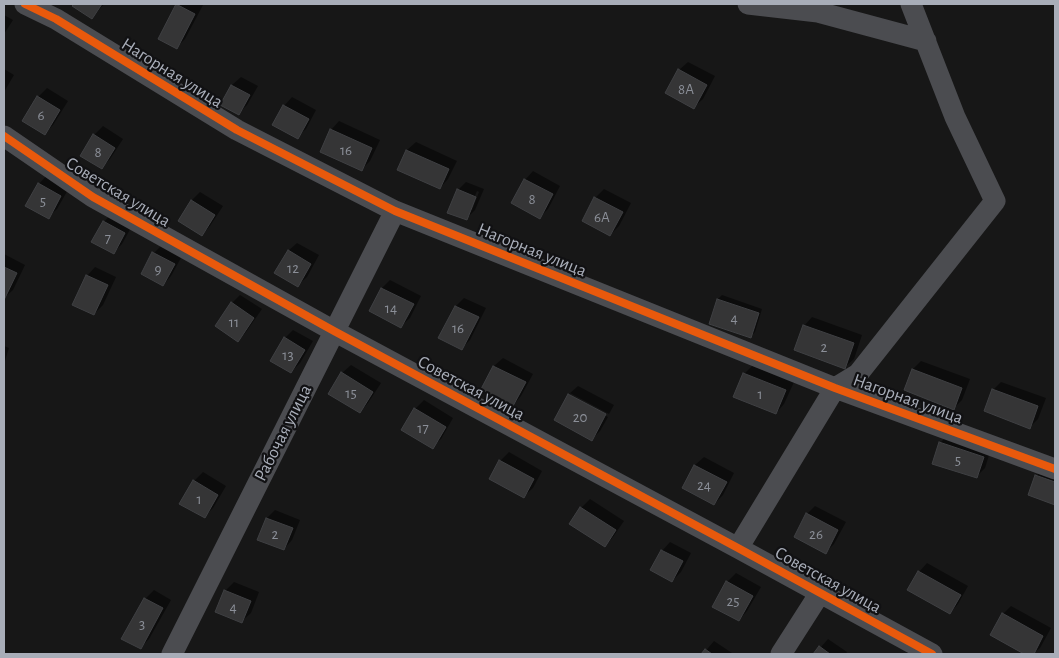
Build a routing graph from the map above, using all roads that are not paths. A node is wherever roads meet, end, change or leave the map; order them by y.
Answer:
1 (25, 4) edge
2 (748, 4) edge
3 (911, 4) edge
4 (926, 41) junction
5 (4, 136) edge
6 (395, 211) junction
7 (334, 332) junction
8 (835, 388) junction
9 (1055, 469) edge
10 (738, 548) junction
11 (820, 592) junction
12 (172, 654) edge
13 (781, 654) edge
14 (932, 654) edge

1 - 6 street, Нагорная улица
2 - 4 street
3 - 4 street
4 - 8 street
5 - 7 street, Советская улица
6 - 7 street, Рабочая улица
6 - 8 street, Нагорная улица
7 - 10 street, Советская улица
7 - 12 street, Рабочая улица
8 - 9 street, Нагорная улица
8 - 10 street
10 - 11 street, Советская улица
11 - 13 street
11 - 14 street, Советская улица

